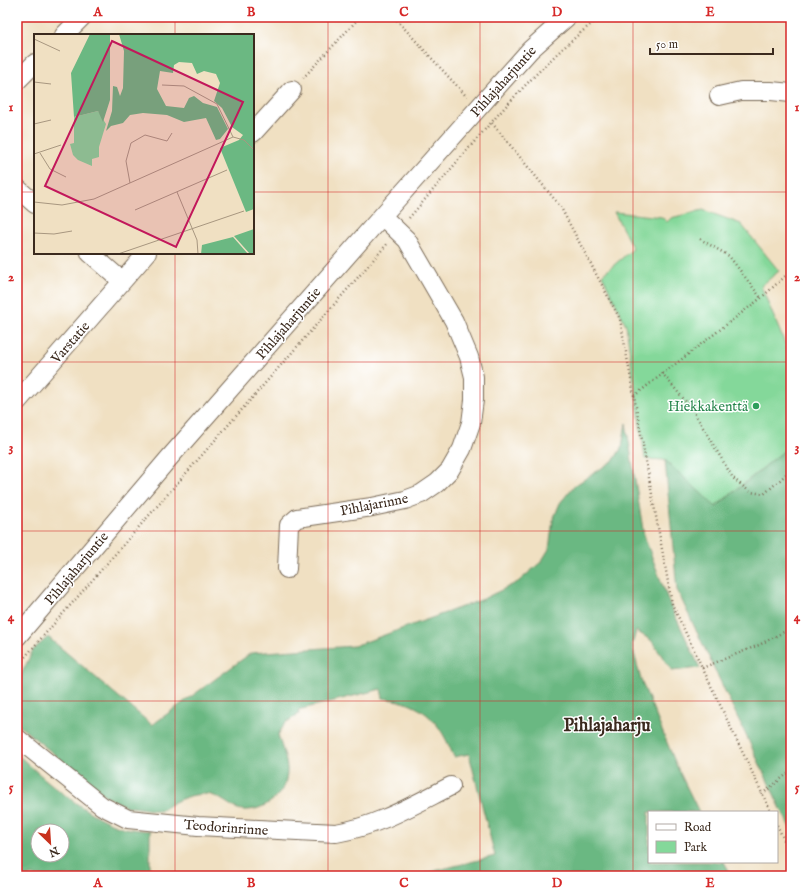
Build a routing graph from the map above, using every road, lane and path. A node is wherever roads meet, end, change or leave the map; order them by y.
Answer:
1 (82, 17) edge
2 (360, 17) edge
3 (394, 17) edge
4 (566, 17) edge
5 (600, 17) edge
6 (65, 34) edge
7 (34, 64) edge
8 (17, 81) edge
9 (292, 90) joint
10 (791, 93) edge
11 (719, 96) dead end
12 (467, 98) dead end
13 (492, 123) junction
14 (254, 132) edge
15 (17, 188) edge
16 (34, 203) edge
17 (382, 216) junction
18 (398, 231) junction
19 (700, 239) dead end
20 (91, 254) edge
21 (146, 254) edge
22 (791, 271) edge
23 (122, 281) junction
24 (761, 298) junction
25 (662, 373) junction
26 (634, 396) junction
27 (17, 402) edge
28 (791, 469) edge
29 (287, 569) dead end
30 (791, 628) edge
31 (17, 637) edge
32 (17, 666) edge
33 (702, 668) junction
34 (17, 738) edge
35 (791, 771) edge
36 (451, 786) dead end
37 (762, 794) junction
38 (770, 811) edge
39 (778, 827) edge
40 (791, 855) edge

1 - 6 street
2 - 9 path
3 - 12 path
4 - 17 street, Pihlajaharjuntie
5 - 13 path
7 - 8 street
9 - 14 street
10 - 11 street
13 - 18 path
13 - 26 path
15 - 16 street
17 - 18 street, Pihlajarinne
17 - 31 street, Pihlajaharjuntie
18 - 29 street, Pihlajarinne
18 - 32 path
19 - 24 path
20 - 23 street
21 - 23 street, Varstatie
22 - 24 path
23 - 27 street, Varstatie
24 - 25 path
25 - 26 path
25 - 28 path
26 - 33 path
30 - 33 path
33 - 37 path
34 - 36 street, Teodorinrinne
35 - 37 path
37 - 38 path
39 - 40 path

